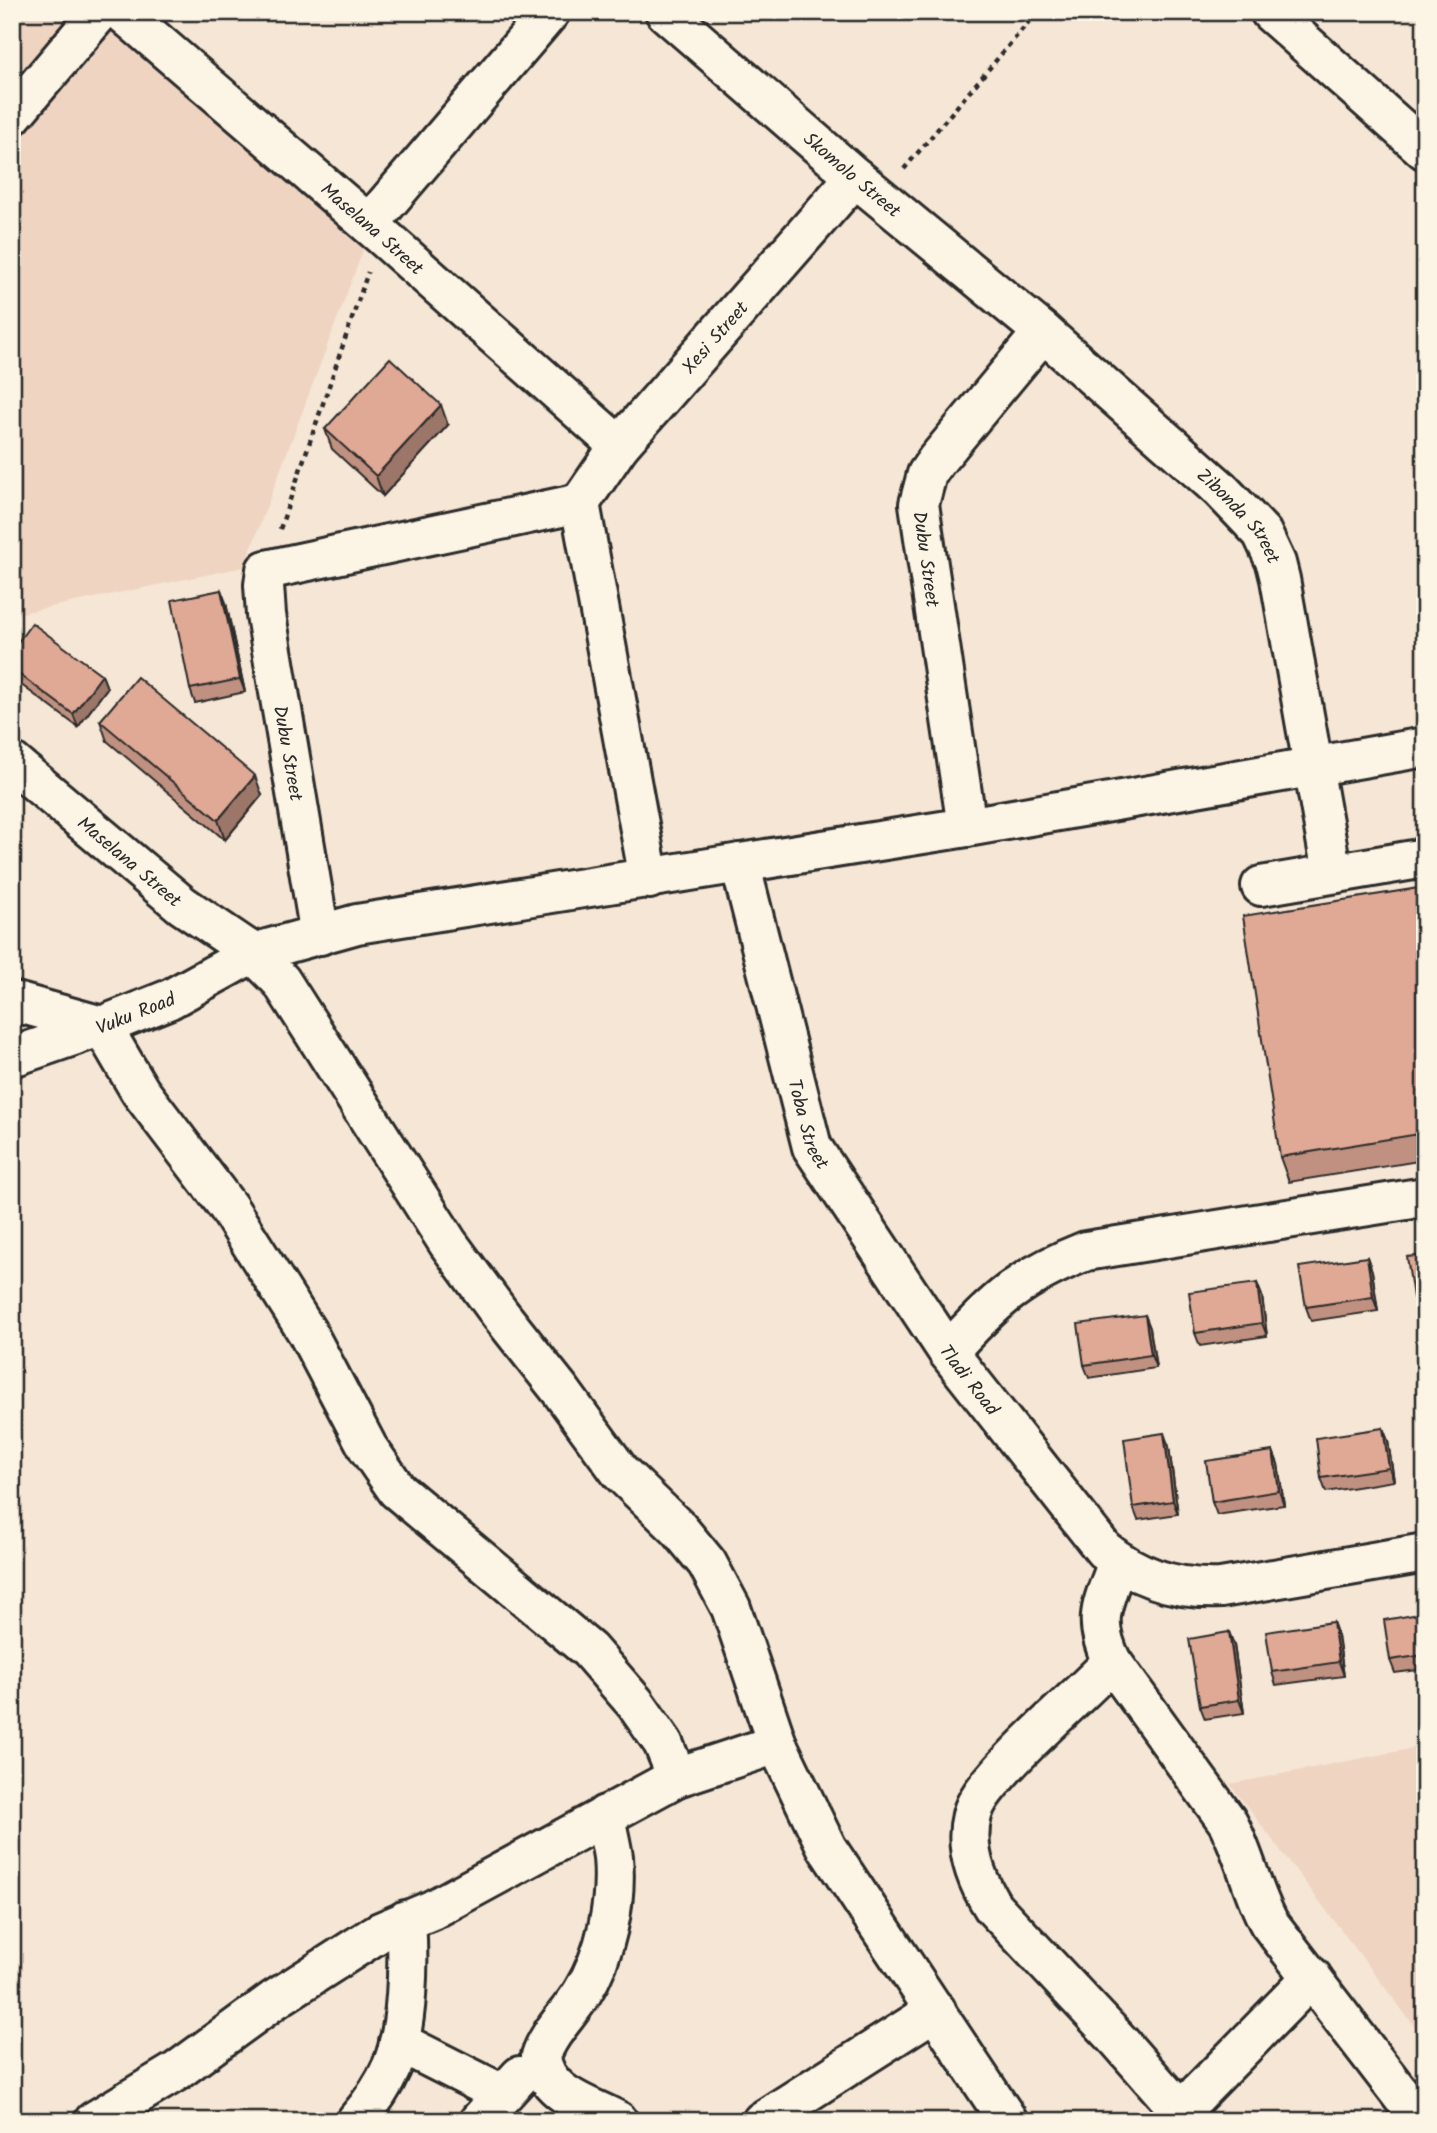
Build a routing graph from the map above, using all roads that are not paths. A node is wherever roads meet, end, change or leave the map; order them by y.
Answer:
1 (100, 12) edge
2 (122, 12) edge
3 (550, 12) edge
4 (665, 12) edge
5 (1270, 12) edge
6 (12, 116) edge
7 (1425, 150) edge
8 (868, 187) junction
9 (374, 229) junction
10 (1043, 332) junction
11 (619, 446) junction
12 (580, 503) junction
13 (1425, 747) edge
14 (12, 762) edge
15 (1315, 767) junction
16 (967, 827) junction
17 (1425, 859) edge
18 (740, 863) junction
19 (1332, 873) junction
20 (649, 879) junction
21 (1261, 886) dead end
22 (320, 935) junction
23 (253, 953) junction
24 (12, 1001) edge
25 (103, 1026) junction
26 (12, 1057) edge
27 (1425, 1197) edge
28 (948, 1352) junction
29 (1425, 1553) edge
30 (1118, 1562) junction
31 (1112, 1662) junction
32 (777, 1744) junction
33 (677, 1777) junction
34 (605, 1815) junction
35 (406, 1920) junction
36 (1312, 1977) junction
37 (936, 2010) junction
38 (399, 2042) junction
39 (541, 2056) junction
40 (490, 2107) edge
41 (1185, 2116) edge
42 (607, 2118) edge
43 (94, 2121) edge
44 (356, 2121) edge
45 (762, 2121) edge
46 (1008, 2121) edge
47 (1421, 2121) edge

1 - 6 street
2 - 9 street, Maselana Street
3 - 9 street
4 - 8 street, Skomolo Street
5 - 7 street
8 - 10 street, Skomolo Street
8 - 11 street, Xesi Street
9 - 11 street, Maselana Street
10 - 15 street, Zibonda Street
10 - 16 street, Dubu Street
11 - 12 street, Xesi Street
12 - 20 street
12 - 22 street, Dubu Street
13 - 15 street
14 - 23 street, Maselana Street
15 - 16 street
15 - 19 street, Zibonda Street
16 - 18 street
17 - 19 street
18 - 20 street
18 - 28 street, Toba Street
19 - 21 street
20 - 22 street
22 - 23 street
23 - 25 street, Vuku Road
23 - 32 street, Maselana Street
24 - 25 street
25 - 26 street, Vuku Road
25 - 33 street
27 - 28 street, Tladi Road
28 - 30 street, Tladi Road
29 - 30 street, Tladi Road
30 - 31 street
31 - 36 street
31 - 41 street
32 - 33 street
32 - 37 street, Maselana Street
33 - 34 street
34 - 35 street
34 - 39 street
35 - 38 street
35 - 43 street
36 - 41 street
36 - 47 street
37 - 45 street
37 - 46 street, Maselana Street
38 - 40 street
38 - 44 street
39 - 40 street
39 - 42 street

